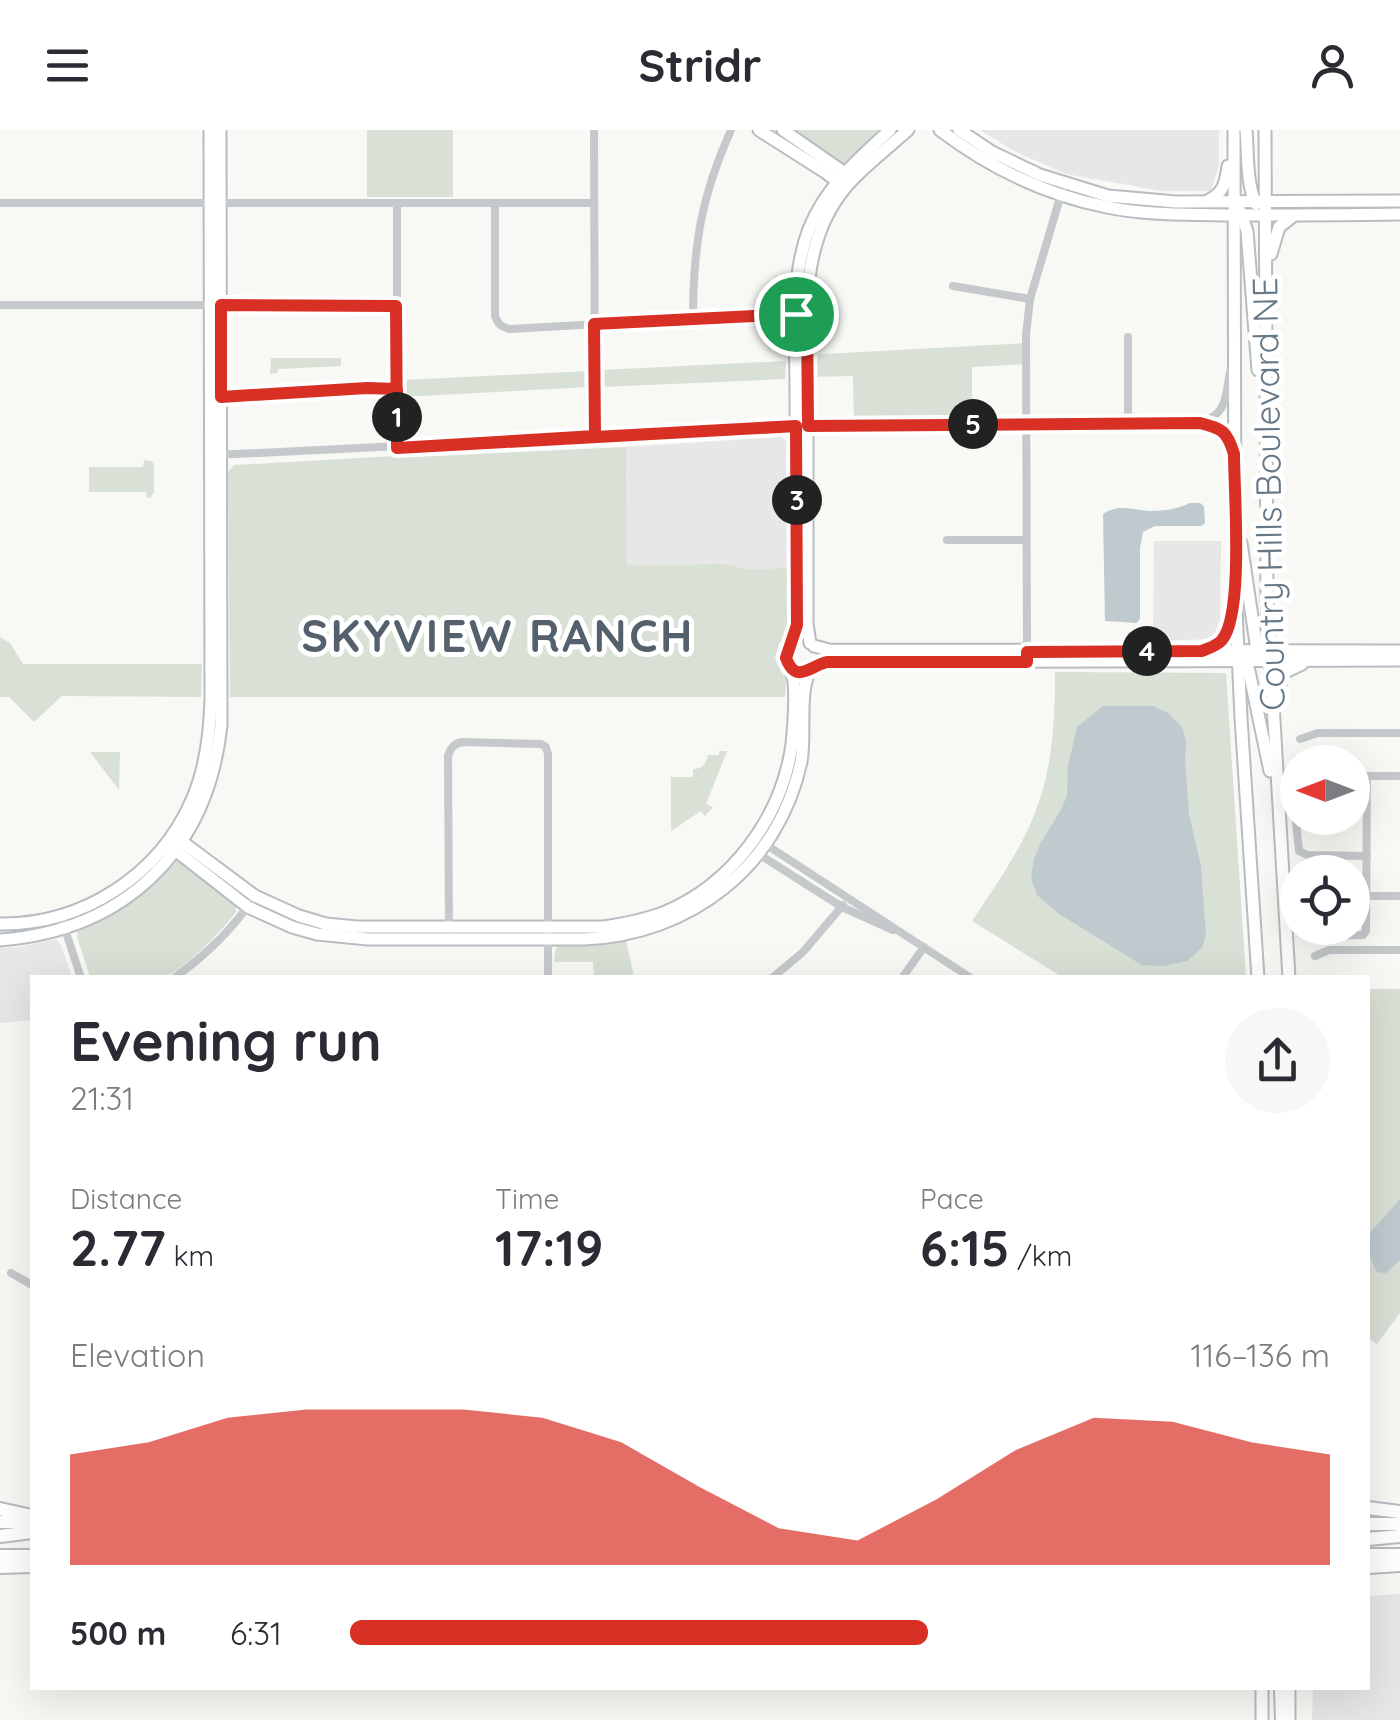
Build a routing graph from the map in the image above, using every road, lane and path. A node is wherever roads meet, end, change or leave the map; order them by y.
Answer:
1 (210, 130) edge
2 (220, 130) edge
3 (594, 130) edge
4 (731, 130) edge
5 (759, 130) edge
6 (783, 130) edge
7 (890, 130) edge
8 (908, 130) edge
9 (940, 130) edge
10 (959, 130) edge
11 (1233, 130) edge
12 (1246, 130) edge
13 (1265, 130) edge
14 (845, 180) junction
15 (1063, 189) junction
16 (1234, 201) junction
17 (1259, 201) junction
18 (1400, 201) edge
19 (1206, 202) junction
20 (0, 203) edge
21 (215, 203) junction
22 (594, 203) junction
23 (397, 204) junction
24 (495, 204) junction
25 (1400, 214) edge
26 (1238, 215) junction
27 (1265, 215) junction
28 (1293, 216) junction
29 (953, 286) dead end
30 (1265, 288) junction
31 (1030, 299) junction
32 (0, 305) edge
33 (216, 305) junction
34 (396, 306) junction
35 (802, 313) junction
36 (693, 319) junction
37 (594, 324) junction
38 (1128, 337) dead end
39 (1234, 356) junction
40 (397, 389) junction
41 (221, 397) junction
42 (1200, 423) junction
43 (1026, 424) junction
44 (1128, 424) junction
45 (802, 426) junction
46 (595, 436) junction
47 (397, 448) junction
48 (1234, 454) junction
49 (1265, 454) junction
50 (215, 455) junction
51 (1234, 499) junction
52 (947, 540) dead end
53 (1026, 540) junction
54 (1235, 586) junction
55 (812, 644) junction
56 (790, 645) junction
57 (1202, 651) junction
58 (1400, 652) edge
59 (1265, 654) junction
60 (1027, 657) junction
61 (1241, 658) junction
62 (1400, 660) edge
63 (1310, 662) junction
64 (790, 667) junction
65 (812, 668) junction
66 (1400, 733) edge
67 (1274, 736) junction
68 (1300, 738) dead end
69 (1370, 776) edge
70 (1400, 776) edge
71 (1279, 814) junction
72 (175, 842) junction
73 (758, 847) junction
74 (1370, 896) edge
75 (1400, 896) edge
76 (849, 898) junction
77 (252, 902) junction
78 (842, 907) junction
79 (63, 922) junction
80 (0, 927) edge
81 (897, 931) junction
82 (448, 934) junction
83 (548, 934) junction
84 (0, 940) edge
85 (924, 948) junction
86 (1400, 950) edge
87 (1315, 956) dead end
88 (80, 975) edge
89 (178, 975) edge
90 (548, 975) edge
91 (776, 975) edge
92 (904, 975) edge
93 (966, 975) edge
94 (1258, 975) edge
95 (1289, 975) edge
96 (10, 1273) dead end
97 (30, 1284) edge
98 (1370, 1508) edge
99 (0, 1509) edge
100 (1400, 1512) edge
101 (30, 1518) edge
102 (30, 1519) edge
103 (0, 1522) edge
104 (1370, 1524) edge
105 (1400, 1524) edge
106 (30, 1532) edge
107 (0, 1536) edge
108 (1400, 1536) edge
109 (1370, 1538) edge
110 (1400, 1554) edge
111 (1370, 1555) edge
112 (0, 1556) edge
113 (30, 1556) edge
114 (1400, 1565) edge
115 (30, 1566) edge
116 (1370, 1566) edge
117 (0, 1567) edge
118 (1262, 1690) edge
119 (1281, 1690) edge
120 (1290, 1690) edge
121 (1262, 1720) edge
122 (1286, 1720) edge

1 - 21 street
2 - 21 street
3 - 22 street
4 - 36 street
5 - 14 street
6 - 14 street
7 - 14 street
8 - 14 street
9 - 15 street
10 - 15 street
11 - 16 street, Country Hills Boulevard NE
11 - 19 street
12 - 17 street
13 - 17 street, Country Hills Boulevard NE
14 - 35 street
15 - 19 street
15 - 26 street
15 - 31 street
16 - 17 street
16 - 19 street
16 - 26 street, Country Hills Boulevard NE
17 - 18 street
17 - 27 street, Country Hills Boulevard NE
20 - 21 street
21 - 23 street
21 - 33 street
22 - 24 street
22 - 37 street
23 - 24 street
23 - 34 street
24 - 37 street
25 - 28 street
26 - 27 street
26 - 39 street, Country Hills Boulevard NE
26 - 49 street
27 - 28 street
27 - 30 street, Country Hills Boulevard NE
28 - 30 street
29 - 31 street
30 - 49 street, Country Hills Boulevard NE
31 - 43 street
32 - 33 street
33 - 34 street
33 - 41 street
33 - 50 street
34 - 40 street
35 - 36 street
35 - 45 street
36 - 37 street
37 - 46 street
38 - 44 street
39 - 42 street
39 - 48 street, Country Hills Boulevard NE
40 - 41 street
40 - 47 street
41 - 50 street
42 - 44 street
42 - 48 street
43 - 44 street
43 - 45 street
43 - 53 street
45 - 46 street
45 - 55 street
45 - 56 street
46 - 47 street
47 - 50 street
48 - 51 street, Country Hills Boulevard NE
49 - 59 street, Country Hills Boulevard NE
50 - 72 street
51 - 54 street, Country Hills Boulevard NE
51 - 59 street
52 - 53 street
53 - 60 street
54 - 57 street
54 - 61 street, Country Hills Boulevard NE
55 - 56 street
55 - 60 street
55 - 65 street
56 - 64 street
57 - 60 street
57 - 61 street
58 - 59 street
59 - 61 street
59 - 63 street
59 - 67 street, Country Hills Boulevard NE
60 - 61 street
60 - 65 street
61 - 71 street
61 - 94 street, Country Hills Boulevard NE
62 - 63 street
63 - 67 street
64 - 65 street
64 - 73 street
65 - 73 street
66 - 68 street
67 - 71 street, Country Hills Boulevard NE
69 - 70 street
71 - 95 street, Country Hills Boulevard NE
72 - 77 street
72 - 79 street
73 - 76 street
73 - 78 street
73 - 83 street
74 - 75 street
76 - 78 street
76 - 81 street
77 - 82 street
77 - 89 street
78 - 81 street
78 - 91 street
79 - 80 street
79 - 84 street
79 - 88 street
81 - 85 street
82 - 83 street
82 - 83 street
83 - 90 street
85 - 92 street
85 - 93 street
86 - 87 street
96 - 97 street
98 - 100 main road
99 - 101 main road
102 - 103 main road
104 - 105 main road
106 - 107 main road
108 - 109 main road
110 - 111 main road
112 - 113 main road
114 - 116 main road
115 - 117 main road
118 - 121 street
119 - 122 main road
120 - 122 street

